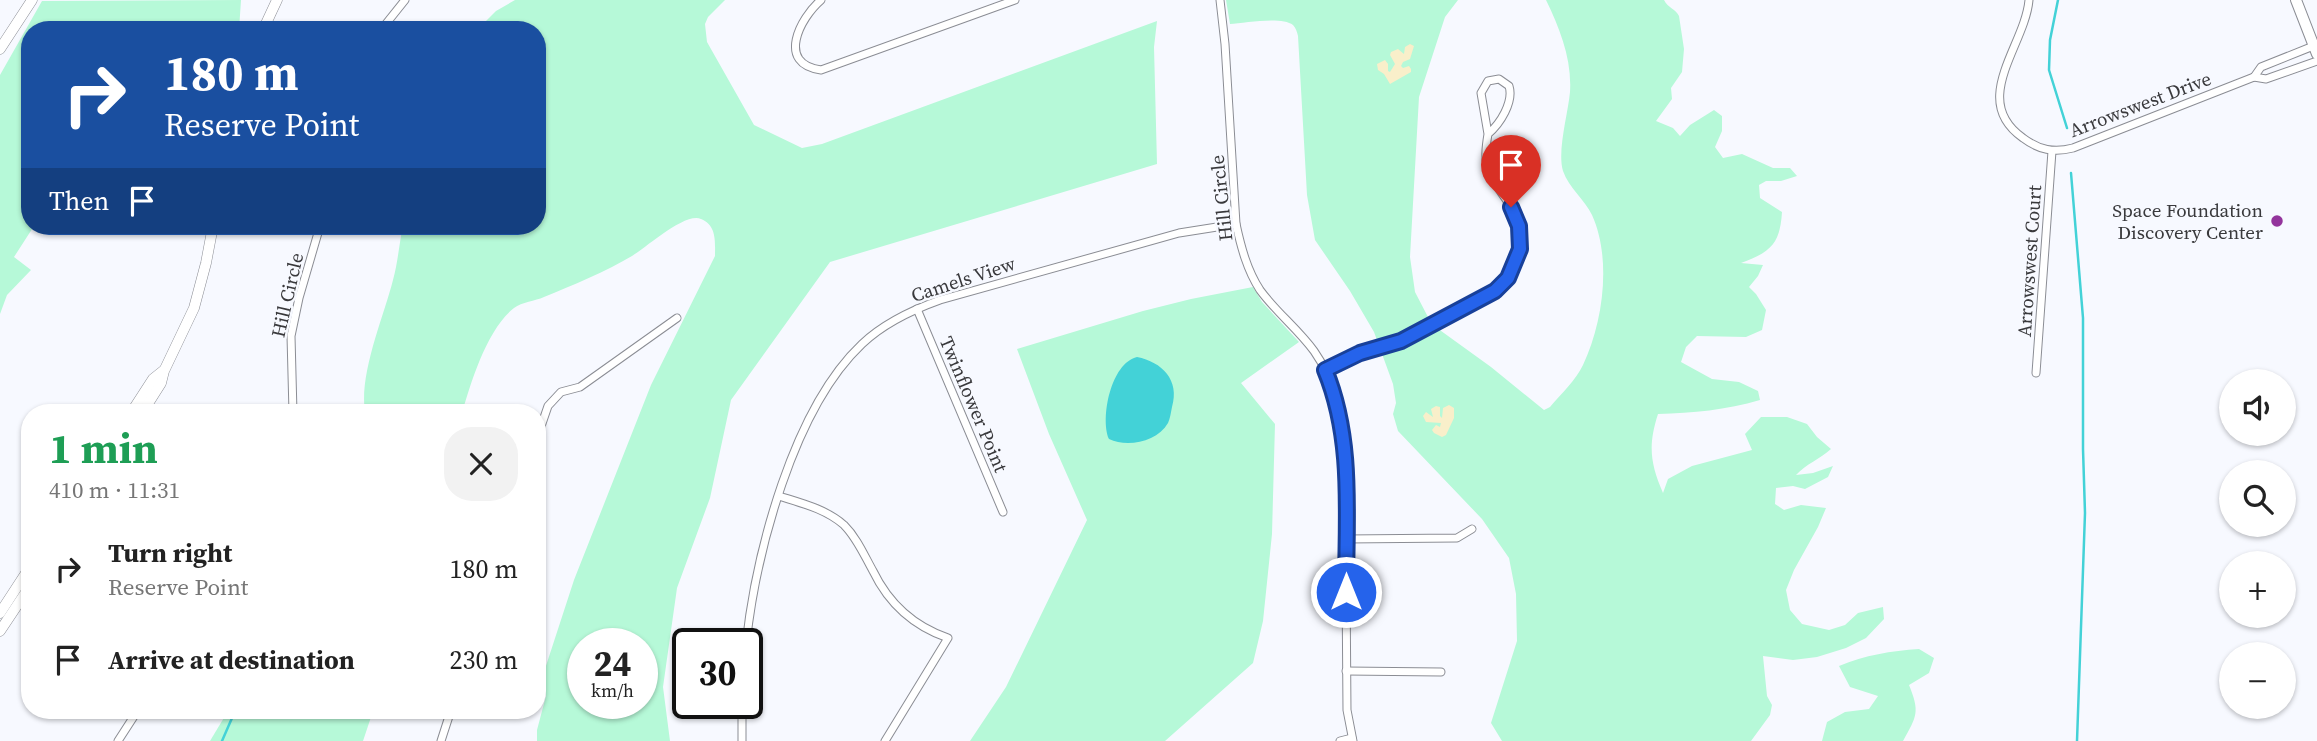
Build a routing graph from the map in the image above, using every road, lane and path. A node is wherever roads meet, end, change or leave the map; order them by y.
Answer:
1 (32, 0) edge
2 (277, 0) edge
3 (405, 0) edge
4 (821, 0) edge
5 (1015, 0) edge
6 (1220, 0) edge
7 (2029, 0) edge
8 (2296, 0) edge
9 (267, 21) edge
10 (388, 21) edge
11 (2316, 48) edge
12 (0, 49) edge
13 (2317, 61) edge
14 (2254, 77) junction
15 (1488, 134) junction
16 (2052, 151) junction
17 (1236, 224) junction
18 (211, 235) edge
19 (317, 235) edge
20 (917, 309) junction
21 (677, 318) dead end
22 (1325, 370) junction
23 (164, 371) junction
24 (2036, 373) dead end
25 (137, 404) edge
26 (148, 404) edge
27 (293, 404) edge
28 (546, 412) edge
29 (779, 496) junction
30 (1003, 512) dead end
31 (1472, 529) dead end
32 (1346, 539) junction
33 (21, 581) edge
34 (21, 600) edge
35 (0, 613) edge
36 (749, 628) edge
37 (0, 631) edge
38 (1346, 671) junction
39 (1441, 672) dead end
40 (132, 719) edge
41 (448, 719) edge
42 (743, 719) edge
43 (1352, 739) edge
44 (118, 741) edge
45 (442, 741) edge
46 (742, 741) edge
47 (885, 741) edge
48 (1340, 741) edge

1 - 12 main road
2 - 9 main road
3 - 10 street
4 - 5 street
6 - 17 street, Hill Circle
7 - 16 street, Arrowswest Drive
8 - 11 main road
11 - 14 street, Arrowswest Drive
13 - 14 street, Arrowswest Drive
14 - 16 street, Arrowswest Drive
15 - 15 street
15 - 22 street
16 - 24 street, Arrowswest Court
17 - 20 street, Camels View
17 - 22 street, Hill Circle
18 - 23 main road
19 - 27 street, Hill Circle
20 - 29 street, Camels View
20 - 30 street, Twinflower Point
21 - 28 street
22 - 32 street, Hill Circle
23 - 25 main road
23 - 26 main road
29 - 36 street, Camels View
29 - 47 street
31 - 32 street
32 - 38 street, Hill Circle
33 - 35 main road
34 - 37 main road
38 - 39 street
38 - 43 street, Hill Circle
40 - 44 street
41 - 45 street
42 - 46 street
43 - 48 street

